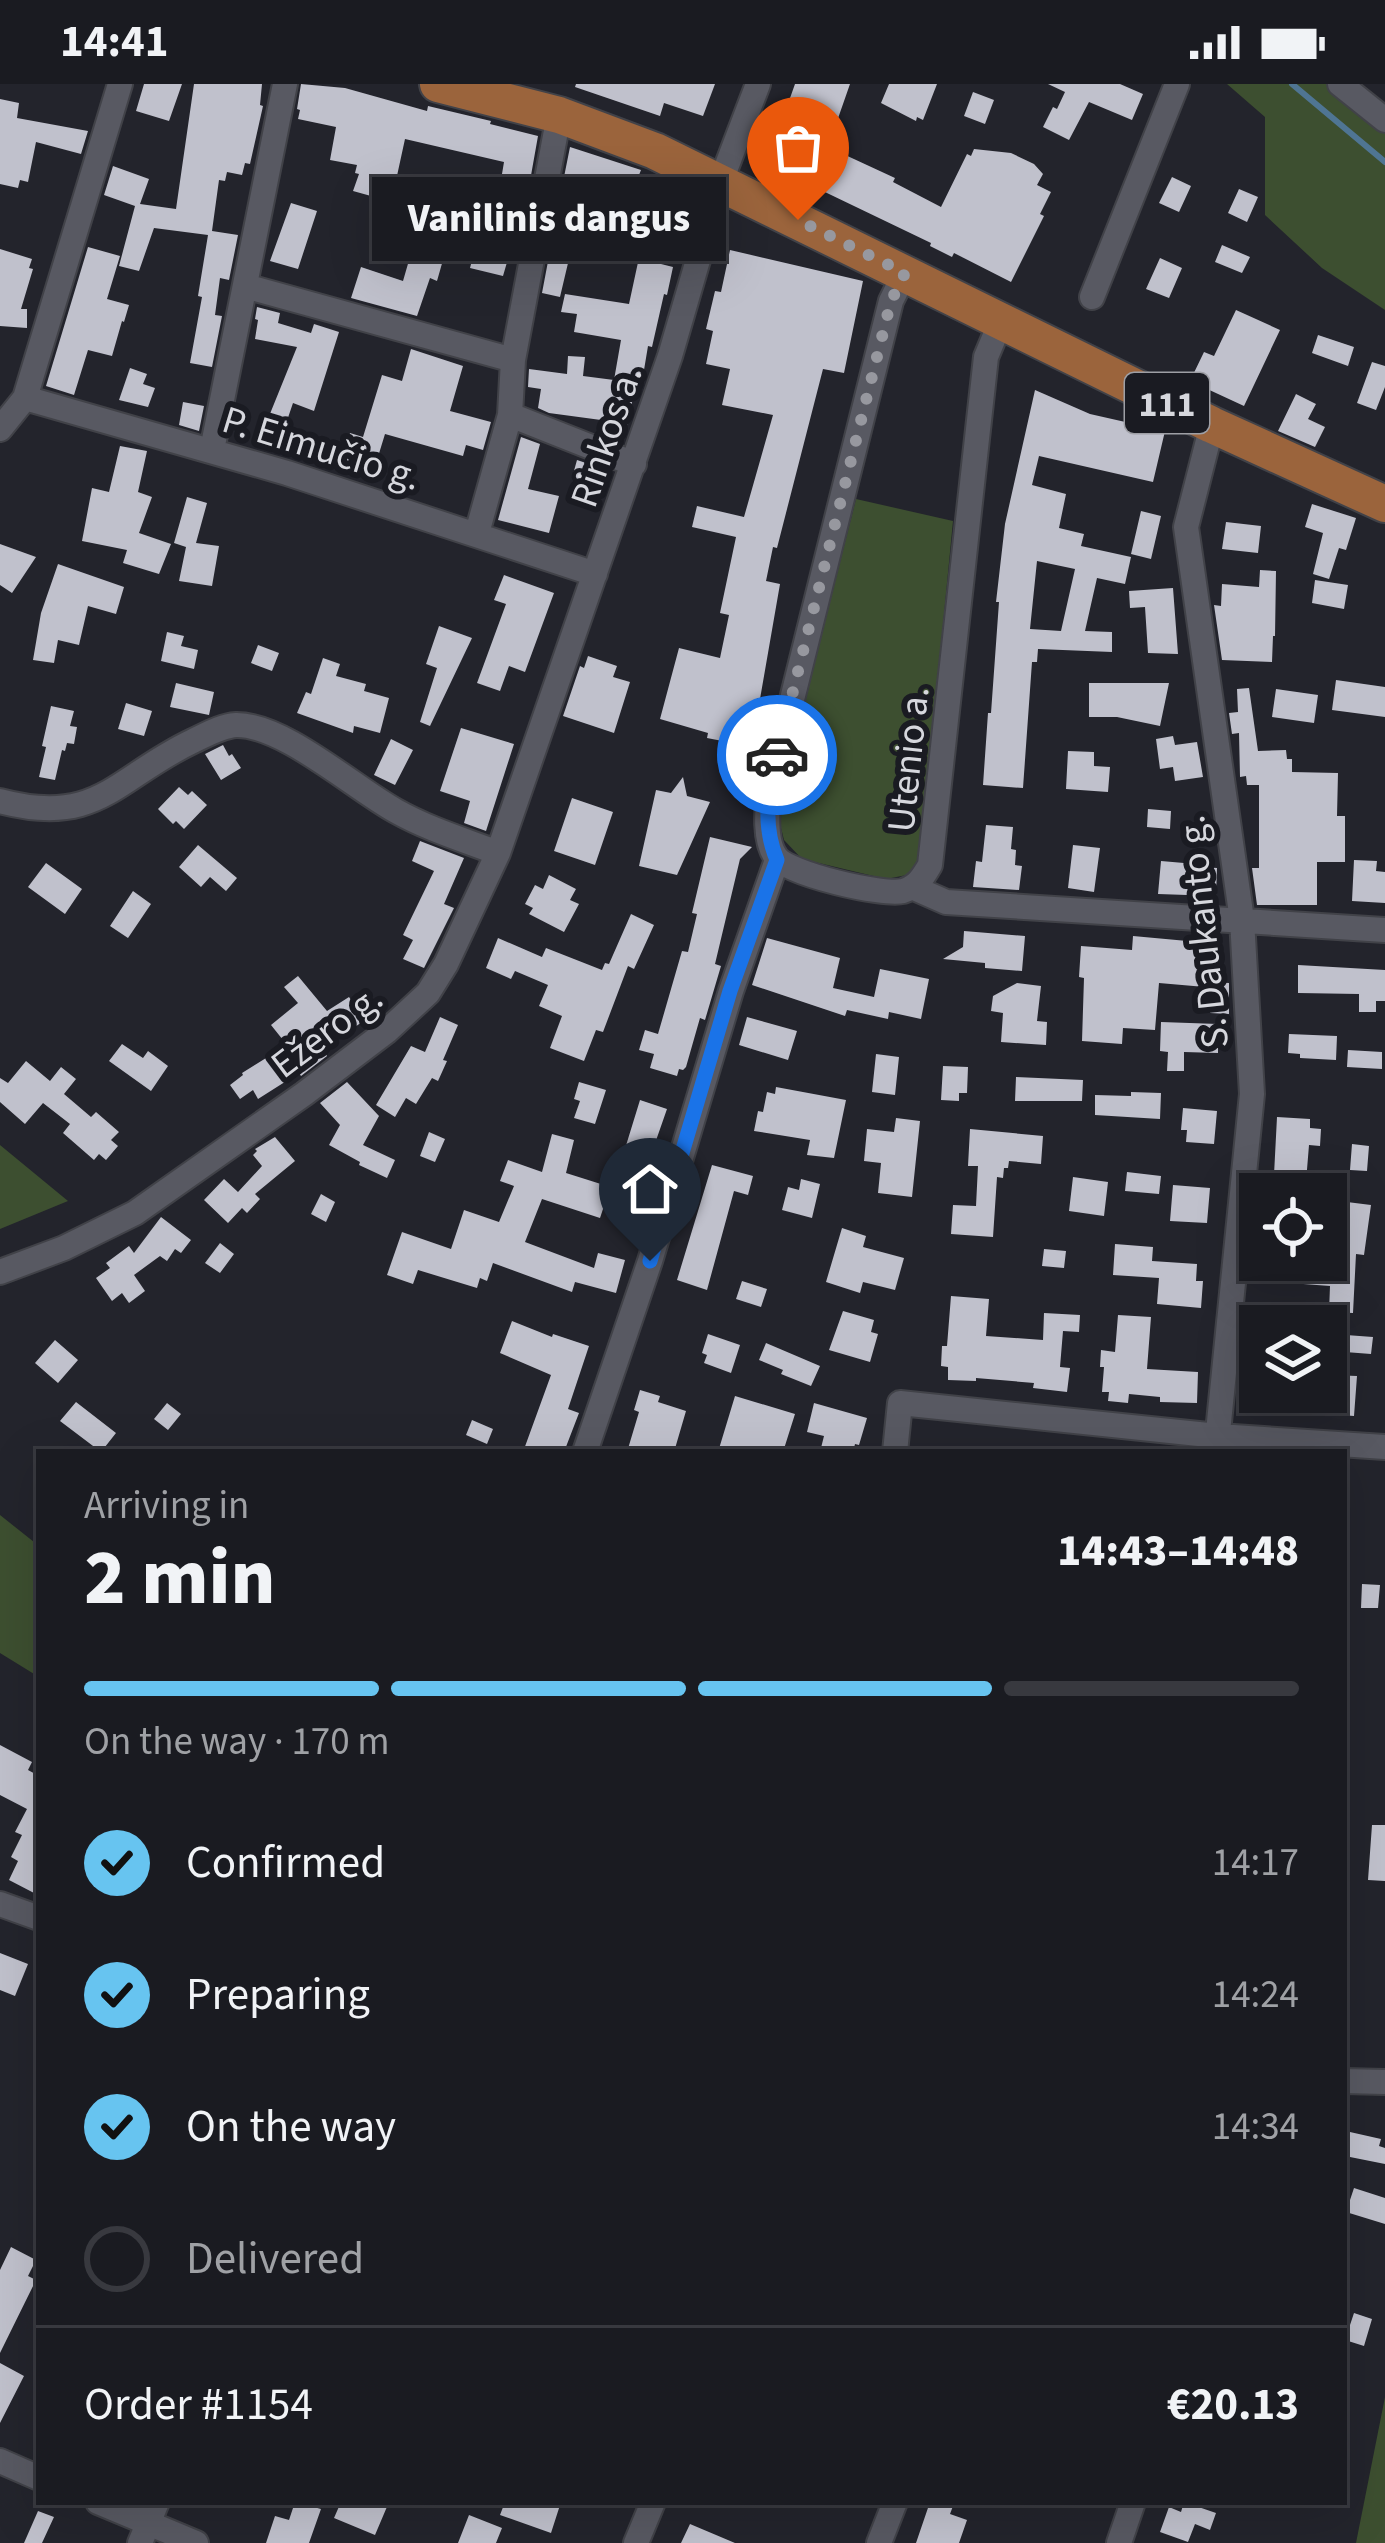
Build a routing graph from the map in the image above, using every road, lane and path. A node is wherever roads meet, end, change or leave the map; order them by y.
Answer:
1 (120, 84) edge
2 (285, 84) edge
3 (438, 84) edge
4 (758, 84) edge
5 (1177, 84) edge
6 (1340, 84) edge
7 (559, 115) junction
8 (1385, 120) edge
9 (721, 182) junction
10 (905, 273) junction
11 (245, 286) junction
12 (1091, 297) dead end
13 (1001, 321) junction
14 (513, 359) junction
15 (25, 398) junction
16 (510, 415) junction
17 (1212, 425) junction
18 (0, 429) edge
19 (212, 450) junction
20 (634, 464) junction
21 (1385, 504) edge
22 (477, 533) junction
23 (595, 574) junction
24 (548, 712) joint
25 (0, 801) edge
26 (498, 853) junction
27 (777, 860) junction
28 (912, 887) junction
29 (1242, 920) junction
30 (1385, 930) edge
31 (0, 1272) edge
32 (1217, 1444) edge
33 (1385, 1447) edge
34 (586, 1449) edge
35 (895, 1449) edge
36 (0, 1904) edge
37 (36, 1917) edge
38 (1347, 2081) edge
39 (1385, 2082) edge
40 (0, 2462) edge
41 (36, 2477) edge
42 (105, 2505) edge
43 (652, 2505) edge
44 (894, 2505) edge
45 (1132, 2505) edge
46 (149, 2523) edge
47 (196, 2543) edge
48 (636, 2543) edge
49 (879, 2543) edge
50 (1119, 2543) edge

1 - 15 street
2 - 11 street
3 - 7 main road, 111
4 - 9 street, Rinkos a.
5 - 12 street
6 - 8 street
7 - 9 main road, 111
7 - 14 street
9 - 10 main road, 111
9 - 20 street, Rinkos a.
10 - 13 main road, 111
10 - 27 street
11 - 14 street
11 - 19 street
13 - 17 main road, 111
13 - 28 street, Utenio a.
14 - 16 street
15 - 18 street
15 - 19 street, P. Eimučio g.
16 - 20 street
16 - 22 street
17 - 21 main road, 111
17 - 29 street, S. Daukanto g.
19 - 22 street, P. Eimučio g.
20 - 23 street, Rinkos a.
22 - 23 street, P. Eimučio g.
23 - 24 street, Rinkos a.
24 - 26 street, Ežero g.
25 - 26 street
26 - 31 street, Ežero g.
27 - 28 street, Utenio a.
27 - 34 street
28 - 29 street
29 - 30 street
29 - 32 street, S. Daukanto g.
32 - 33 street
32 - 35 street
36 - 37 street
38 - 39 street
40 - 41 street
42 - 46 street
43 - 48 street
44 - 49 street
45 - 50 street
46 - 47 street

